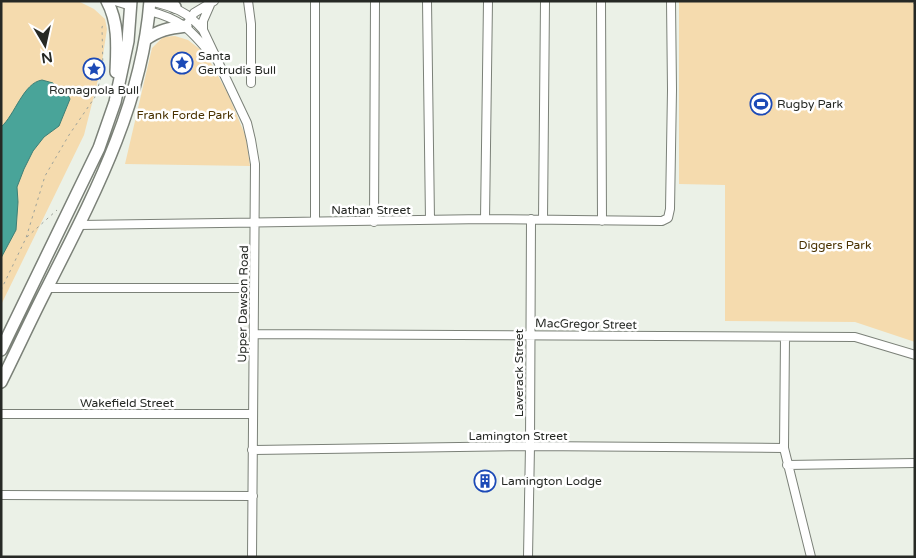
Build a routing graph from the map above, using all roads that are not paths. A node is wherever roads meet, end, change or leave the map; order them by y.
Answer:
1 (107, 1) edge
2 (115, 1) edge
3 (248, 1) edge
4 (315, 1) edge
5 (375, 1) edge
6 (427, 1) edge
7 (488, 1) edge
8 (545, 1) edge
9 (602, 1) edge
10 (671, 1) edge
11 (212, 3) edge
12 (131, 4) edge
13 (150, 4) edge
14 (173, 4) edge
15 (189, 22) junction
16 (203, 30) junction
17 (145, 40) junction
18 (215, 59) junction
19 (252, 83) dead end
20 (115, 102) junction
21 (485, 219) junction
22 (531, 219) junction
23 (542, 219) junction
24 (430, 220) junction
25 (314, 221) junction
26 (602, 221) junction
27 (374, 222) junction
28 (255, 223) junction
29 (79, 224) junction
30 (46, 288) junction
31 (241, 288) dead end
32 (255, 334) junction
33 (530, 334) junction
34 (785, 337) junction
35 (1, 350) edge
36 (915, 355) edge
37 (1, 382) edge
38 (1, 414) edge
39 (253, 414) junction
40 (530, 446) junction
41 (784, 448) junction
42 (252, 450) junction
43 (915, 463) edge
44 (787, 465) junction
45 (1, 495) edge
46 (252, 496) junction
47 (252, 557) edge
48 (528, 557) edge
49 (811, 557) edge

1 - 20 highway
2 - 12 street
3 - 19 street
4 - 25 street
5 - 27 street
6 - 24 street
7 - 21 street
8 - 23 street
9 - 26 street
10 - 26 street, Nathan Street
11 - 15 street
11 - 16 street
12 - 13 highway
12 - 20 highway
13 - 14 street, Upper Dawson Road
13 - 15 street, Upper Dawson Road
13 - 17 highway
14 - 15 street, Upper Dawson Road
15 - 16 street, Upper Dawson Road
15 - 17 highway
15 - 18 street, Upper Dawson Road
16 - 18 street, Upper Dawson Road
17 - 29 highway
18 - 28 street, Upper Dawson Road
20 - 35 highway
21 - 22 street, Nathan Street
21 - 24 street, Nathan Street
22 - 23 street, Nathan Street
22 - 33 street, Laverack Street
23 - 26 street, Nathan Street
24 - 27 street, Nathan Street
25 - 27 street, Nathan Street
25 - 28 street, Nathan Street
28 - 29 street, Nathan Street
28 - 32 street, Upper Dawson Road
29 - 30 highway
30 - 31 street
30 - 37 highway
32 - 33 street, MacGregor Street
32 - 39 street, Upper Dawson Road
33 - 34 street, MacGregor Street
33 - 40 street, Laverack Street
34 - 36 street, MacGregor Street
34 - 41 street
38 - 39 street, Wakefield Street
39 - 42 street, Upper Dawson Road
40 - 41 street, Lamington Street
40 - 42 street, Lamington Street
40 - 48 street, Laverack Street
41 - 44 street
42 - 46 street, Upper Dawson Road
43 - 44 street
44 - 49 street
45 - 46 street
46 - 47 street, Upper Dawson Road

